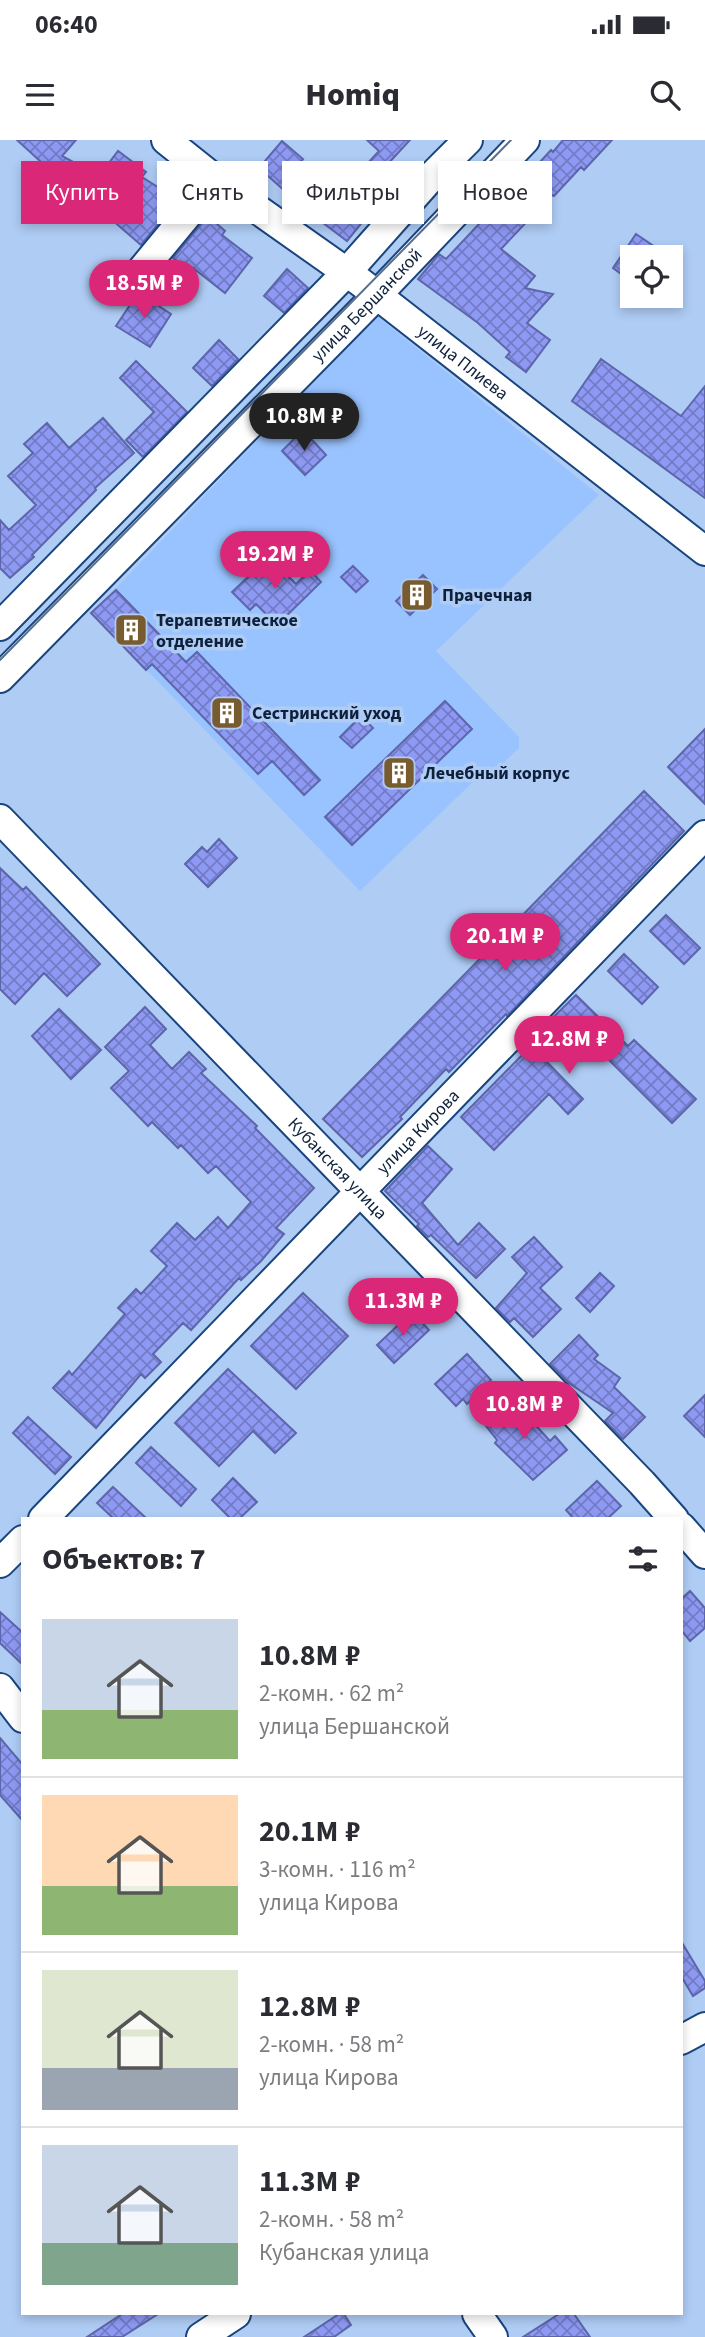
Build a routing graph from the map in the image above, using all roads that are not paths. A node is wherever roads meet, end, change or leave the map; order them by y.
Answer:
1 (166, 140) edge
2 (468, 140) edge
3 (525, 140) edge
4 (192, 161) edge
5 (268, 217) edge
6 (180, 224) edge
7 (346, 273) junction
8 (126, 289) dead end
9 (376, 296) junction
10 (705, 551) edge
11 (0, 626) edge
12 (0, 678) edge
13 (0, 819) edge
14 (705, 835) edge
15 (361, 1190) junction
16 (45, 1517) edge
17 (672, 1517) edge
18 (683, 1529) edge
19 (21, 1542) edge
20 (705, 1555) edge
21 (0, 1563) edge
22 (0, 1688) edge
23 (21, 1715) edge
24 (705, 2027) edge
25 (683, 2039) edge
26 (234, 2315) edge
27 (478, 2315) edge
28 (201, 2337) edge
29 (493, 2337) edge

1 - 4 street, улица Плиева
2 - 7 street, улица Бершанской
3 - 9 street, улица Бершанской
5 - 7 street, улица Плиева
6 - 8 street
7 - 9 street, улица Плиева
7 - 11 street, улица Бершанской
9 - 10 street, улица Плиева
9 - 12 street, улица Бершанской
13 - 15 street, Кубанская улица
14 - 15 street, улица Кирова
15 - 16 street, улица Кирова
15 - 17 street, Кубанская улица
18 - 20 street
19 - 21 street
22 - 23 street
24 - 25 street
26 - 28 street
27 - 29 street

